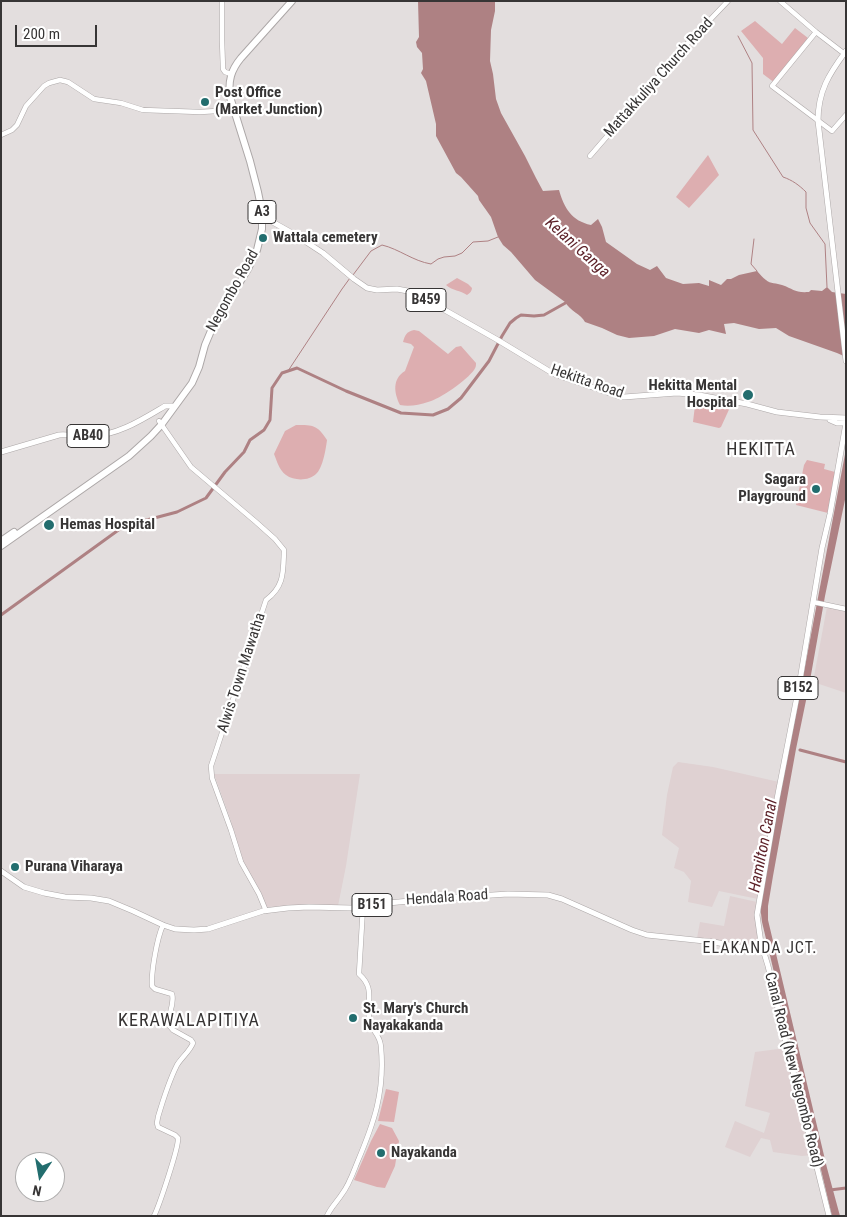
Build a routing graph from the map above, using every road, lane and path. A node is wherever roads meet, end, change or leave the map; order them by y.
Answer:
1 (222, 1) edge
2 (288, 1) edge
3 (292, 1) edge
4 (728, 1) edge
5 (780, 1) edge
6 (816, 32) junction
7 (845, 53) edge
8 (229, 74) junction
9 (232, 108) junction
10 (846, 115) edge
11 (818, 121) junction
12 (1, 136) edge
13 (590, 156) dead end
14 (261, 218) junction
15 (846, 361) edge
16 (173, 406) junction
17 (820, 417) junction
18 (846, 418) edge
19 (160, 422) junction
20 (846, 423) edge
21 (1, 452) edge
22 (1, 541) edge
23 (1, 546) edge
24 (813, 602) junction
25 (846, 610) edge
26 (1, 871) edge
27 (363, 907) junction
28 (266, 910) junction
29 (163, 924) junction
30 (761, 943) junction
31 (749, 949) junction
32 (763, 951) junction
33 (154, 1216) edge
34 (327, 1216) edge
35 (830, 1216) edge

1 - 8 street
2 - 8 highway
3 - 8 highway
4 - 13 street, Mattakkuliya Church Road
5 - 6 street
6 - 7 street
6 - 11 street
7 - 11 main road
8 - 9 highway, Negombo Road / A3
9 - 12 street
9 - 14 highway, Negombo Road / A3
10 - 11 street
11 - 15 main road
14 - 16 highway, Negombo Road / A3
14 - 17 main road, Hekitta Road / B459
16 - 19 highway, Negombo Road / A3
16 - 21 main road, AB40
17 - 18 main road, Hekitta Road / B459
17 - 20 main road, Hekitta Road / B459
19 - 22 highway, Negombo Road / A3
19 - 23 highway, Negombo Road / A3
19 - 28 street, Alwis Town Mawatha
20 - 24 main road, Canal Road (New Negombo Road) / B152
24 - 25 street
24 - 30 main road, Canal Road (New Negombo Road) / B152
26 - 29 main road, Hendala Road / B151
27 - 28 main road, Hendala Road / B151
27 - 31 main road, Hendala Road / B151
27 - 34 street
28 - 29 main road, Hendala Road / B151
29 - 33 street
30 - 31 main road
30 - 32 main road, Canal Road (New Negombo Road) / B152
31 - 32 main road, Hendala Road / B151
32 - 35 main road, Canal Road (New Negombo Road) / B152

